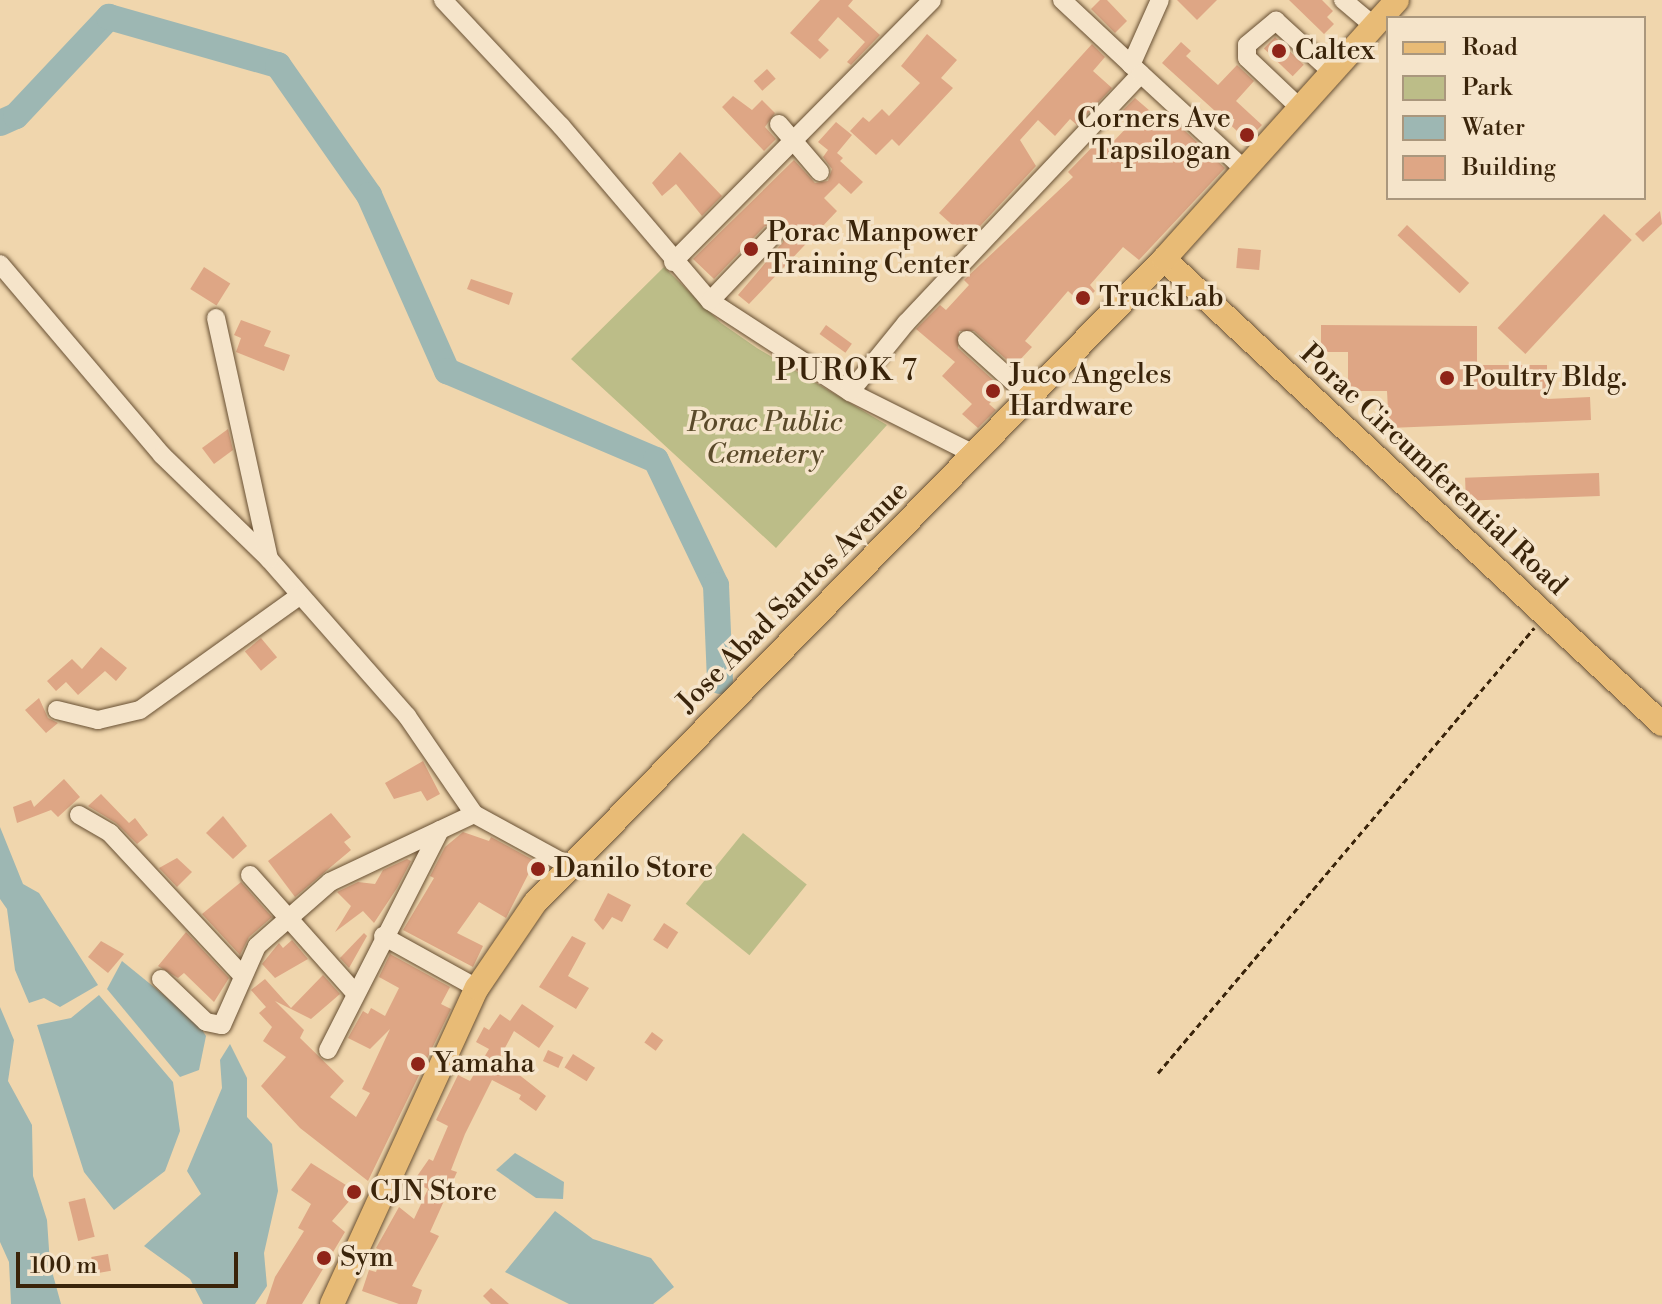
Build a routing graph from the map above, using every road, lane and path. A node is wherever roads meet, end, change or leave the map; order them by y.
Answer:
1 (443, 0) edge
2 (932, 0) edge
3 (1062, 0) edge
4 (1160, 0) edge
5 (1343, 0) edge
6 (1397, 0) edge
7 (1374, 26) junction
8 (1136, 70) junction
9 (1333, 73) junction
10 (1301, 109) junction
11 (779, 124) dead end
12 (797, 141) junction
13 (1246, 171) junction
14 (820, 172) dead end
15 (774, 234) dead end
16 (1164, 259) junction
17 (673, 262) junction
18 (0, 264) edge
19 (710, 301) junction
20 (216, 318) dead end
21 (967, 340) dead end
22 (850, 392) junction
23 (1029, 396) junction
24 (976, 455) junction
25 (269, 559) junction
26 (299, 596) junction
27 (1544, 617) junction
28 (57, 710) dead end
29 (1662, 724) edge
30 (474, 814) junction
31 (79, 815) dead end
32 (440, 830) junction
33 (567, 865) junction
34 (250, 875) dead end
35 (289, 919) junction
36 (383, 936) junction
37 (243, 976) junction
38 (161, 979) dead end
39 (477, 988) junction
40 (355, 993) junction
41 (328, 1050) dead end
42 (1158, 1073) dead end
43 (332, 1304) edge

1 - 17 street
2 - 12 street
3 - 8 street
4 - 8 street
5 - 7 street
6 - 7 main road, Jose Abad Santos Avenue
7 - 9 main road, Jose Abad Santos Avenue
8 - 13 street
8 - 22 street
9 - 10 main road, Jose Abad Santos Avenue
9 - 10 street
10 - 13 main road, Jose Abad Santos Avenue
11 - 12 street
12 - 14 street
12 - 17 street
13 - 16 main road, Jose Abad Santos Avenue
15 - 19 street
16 - 23 main road, Jose Abad Santos Avenue
16 - 27 main road, Porac Circumferential Road
17 - 19 street
18 - 25 street
19 - 22 street
20 - 25 street
21 - 23 street
22 - 24 street
23 - 24 main road, Jose Abad Santos Avenue
24 - 33 main road, Jose Abad Santos Avenue
25 - 26 street
26 - 28 street
26 - 30 street
27 - 29 main road, Porac Circumferential Road
27 - 42 path
30 - 32 street
30 - 33 street
31 - 37 street
32 - 35 street
32 - 36 street
33 - 39 main road, Jose Abad Santos Avenue
34 - 35 street
35 - 37 street
35 - 40 street
36 - 39 street
36 - 40 street
37 - 38 street
39 - 43 main road, Jose Abad Santos Avenue
40 - 41 street

